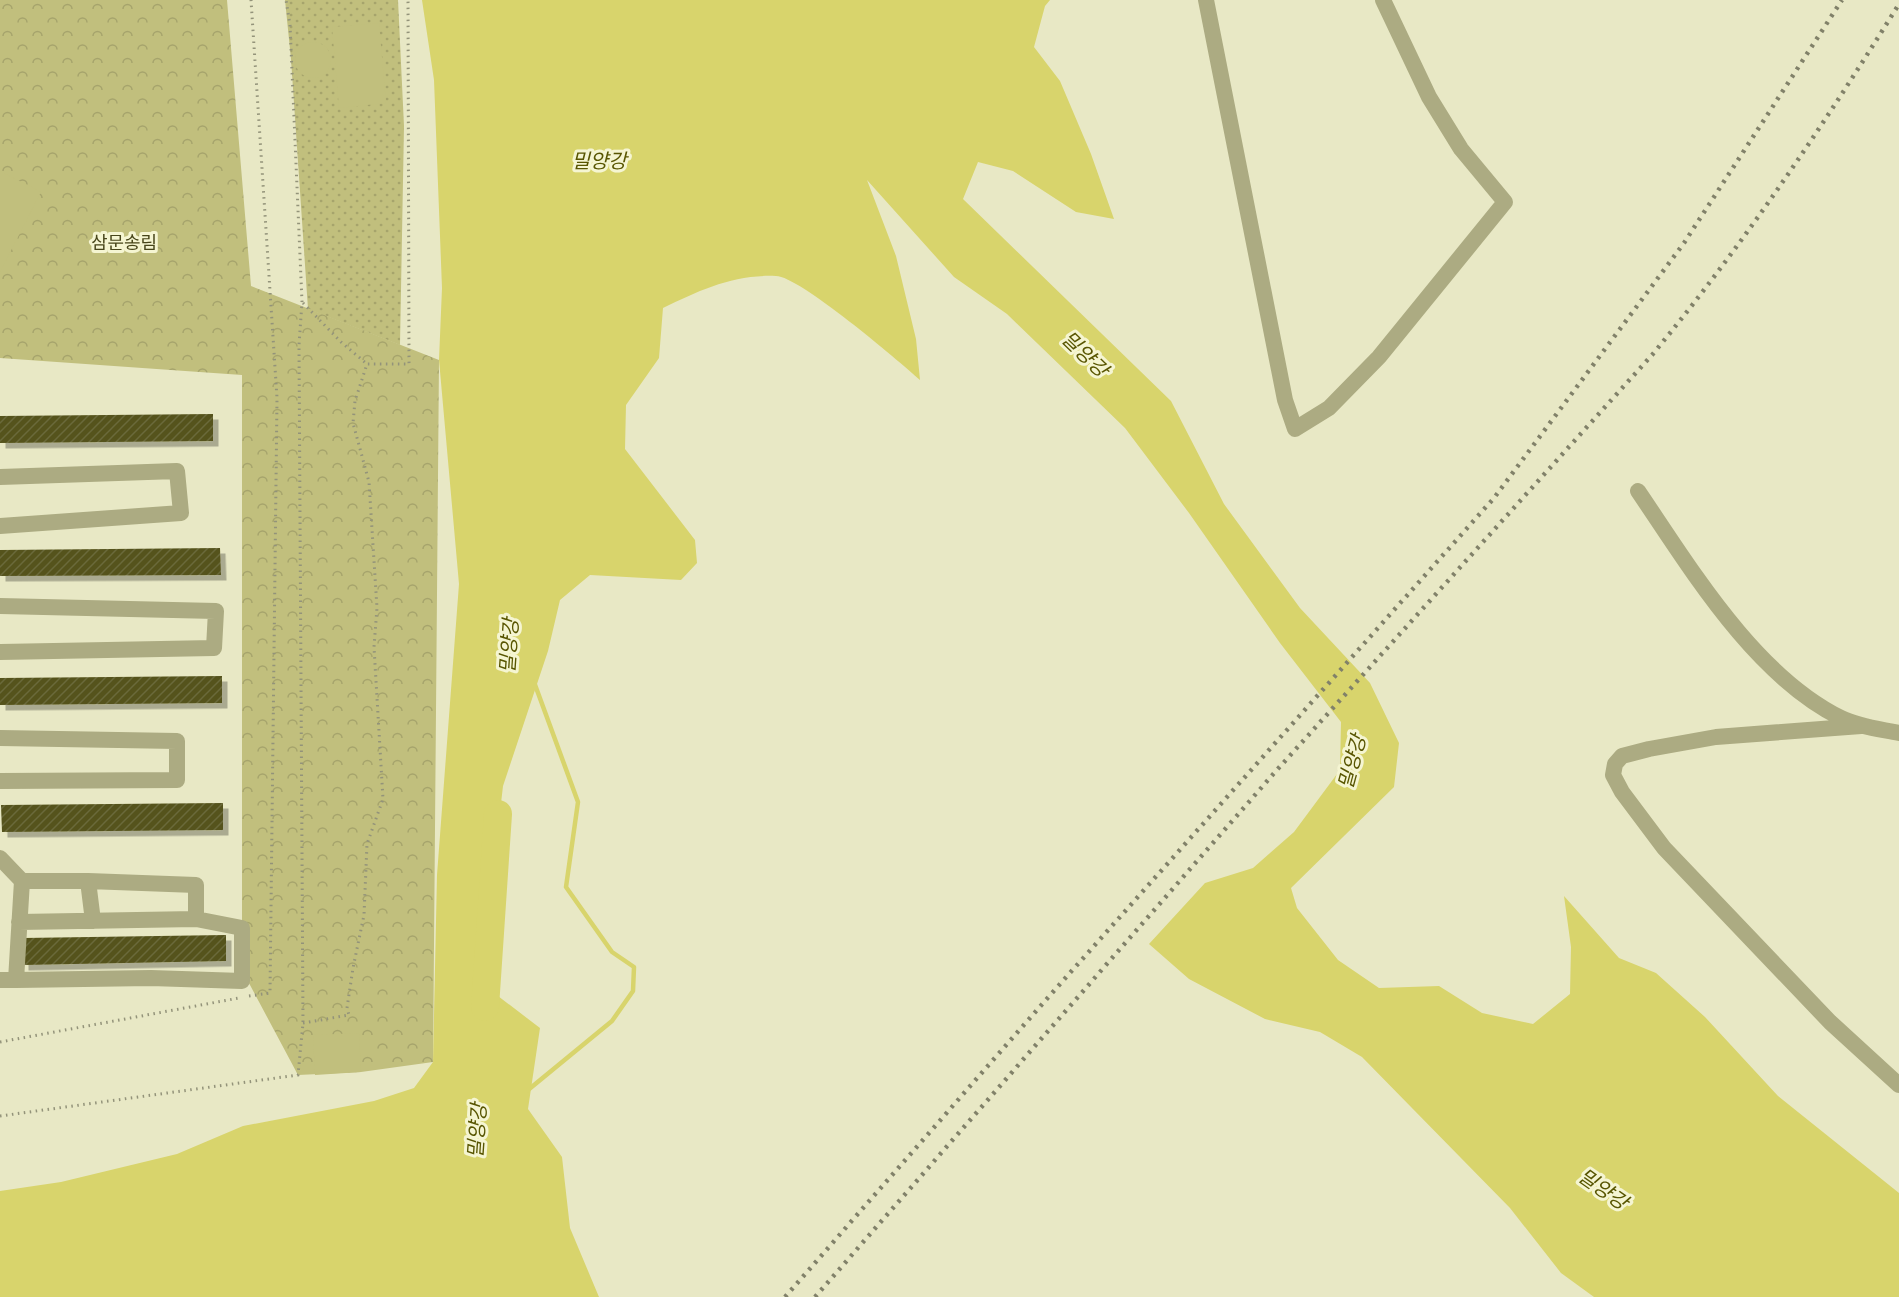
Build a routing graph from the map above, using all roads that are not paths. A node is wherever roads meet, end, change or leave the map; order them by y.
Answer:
1 (1206, 0) edge
2 (1383, 0) edge
3 (0, 477) edge
4 (1638, 491) dead end
5 (0, 526) edge
6 (0, 606) edge
7 (0, 652) edge
8 (1861, 726) junction
9 (1899, 733) edge
10 (0, 738) edge
11 (0, 781) edge
12 (0, 858) edge
13 (22, 881) junction
14 (88, 881) junction
15 (196, 919) junction
16 (93, 921) junction
17 (20, 922) junction
18 (8, 980) edge
19 (1899, 1085) edge

1 - 2 lane
3 - 5 lane
4 - 8 lane
6 - 7 lane
8 - 9 lane
8 - 19 lane
10 - 11 lane
12 - 13 lane
13 - 14 lane
13 - 17 lane
14 - 15 lane
14 - 16 lane
15 - 16 lane
15 - 18 lane
16 - 17 lane
17 - 18 lane

